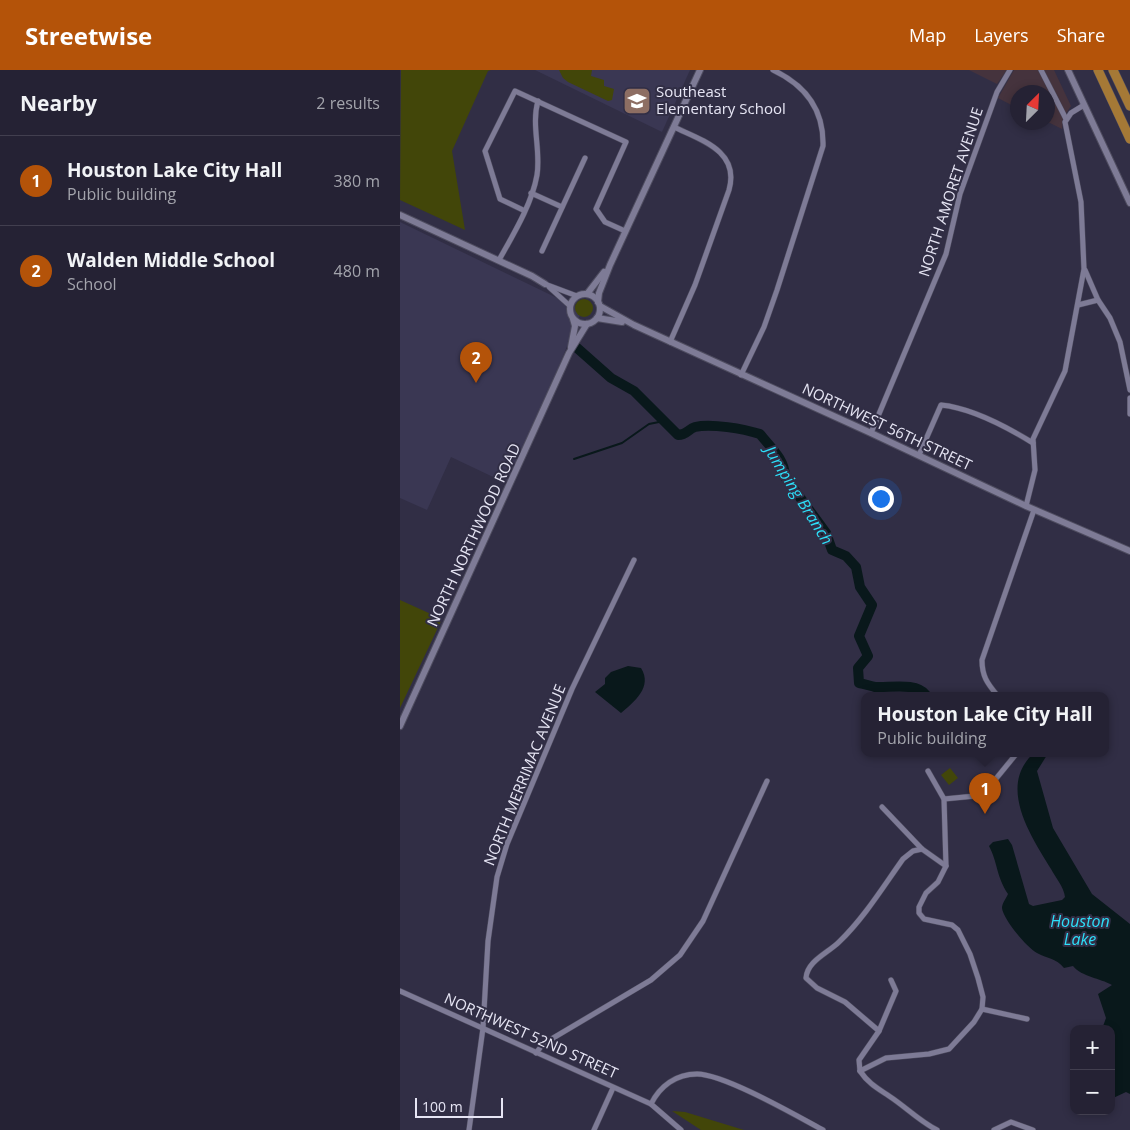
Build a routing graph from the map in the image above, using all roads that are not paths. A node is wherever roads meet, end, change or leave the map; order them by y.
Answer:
1 (700, 70) edge
2 (773, 70) edge
3 (1010, 70) edge
4 (1041, 70) edge
5 (1068, 70) edge
6 (1098, 70) edge
7 (1113, 70) edge
8 (538, 101) junction
9 (1084, 104) junction
10 (1130, 106) edge
11 (1066, 119) junction
12 (674, 127) junction
13 (1130, 139) edge
14 (585, 158) dead end
15 (531, 193) junction
16 (1130, 203) edge
17 (562, 207) junction
18 (523, 210) junction
19 (400, 215) edge
20 (625, 231) junction
21 (542, 251) dead end
22 (499, 260) junction
23 (610, 265) junction
24 (1084, 268) junction
25 (545, 284) junction
26 (587, 294) junction
27 (577, 296) junction
28 (1098, 300) junction
29 (599, 304) junction
30 (1078, 305) junction
31 (570, 306) junction
32 (597, 318) junction
33 (573, 319) junction
34 (587, 324) junction
35 (634, 326) junction
36 (670, 342) junction
37 (569, 353) junction
38 (742, 375) junction
39 (1130, 390) edge
40 (1130, 398) edge
41 (1130, 414) edge
42 (871, 433) junction
43 (1033, 443) junction
44 (919, 455) junction
45 (1026, 506) junction
46 (1034, 510) junction
47 (1130, 551) edge
48 (634, 560) dead end
49 (994, 692) edge
50 (400, 726) edge
51 (1014, 757) edge
52 (928, 770) dead end
53 (767, 780) dead end
54 (944, 799) junction
55 (882, 807) dead end
56 (922, 848) junction
57 (946, 866) junction
58 (891, 980) dead end
59 (400, 991) edge
60 (982, 1009) junction
61 (1027, 1019) dead end
62 (483, 1028) junction
63 (879, 1030) junction
64 (536, 1053) junction
65 (860, 1070) junction
66 (613, 1088) junction
67 (651, 1104) junction
68 (469, 1130) edge
69 (594, 1130) edge
70 (681, 1130) edge
71 (823, 1130) edge
72 (937, 1130) edge
73 (994, 1130) edge
74 (1033, 1130) edge

1 - 12 street
2 - 38 street
3 - 42 street, NORTH AMORET AVENUE
4 - 11 street
5 - 9 street
6 - 13 highway
7 - 10 highway
8 - 15 street
8 - 18 street
8 - 20 street
9 - 11 street
9 - 16 street
11 - 24 street
12 - 20 street
12 - 36 street
14 - 17 street
15 - 17 street
15 - 18 street
17 - 21 street
18 - 22 street
19 - 22 street
20 - 23 street
22 - 25 street
23 - 26 street
23 - 29 street
24 - 28 street
24 - 30 street
25 - 27 street
25 - 31 street
26 - 27 street
26 - 29 street
27 - 31 street
28 - 30 street
28 - 39 street
29 - 32 street
29 - 35 street, NORTHWEST 56TH STREET
30 - 43 street
31 - 33 street
32 - 34 street
32 - 35 street, NORTHWEST 56TH STREET
33 - 34 street
33 - 37 street, NORTH NORTHWOOD ROAD
34 - 37 street, NORTH NORTHWOOD ROAD
35 - 36 street, NORTHWEST 56TH STREET
36 - 38 street, NORTHWEST 56TH STREET
37 - 50 street, NORTH NORTHWOOD ROAD
38 - 42 street, NORTHWEST 56TH STREET
40 - 41 street
42 - 44 street, NORTHWEST 56TH STREET
43 - 44 street
43 - 45 street
44 - 45 street, NORTHWEST 56TH STREET
45 - 46 street, NORTHWEST 56TH STREET
46 - 47 street, NORTHWEST 56TH STREET
46 - 49 street
48 - 62 street, NORTH MERRIMAC AVENUE
51 - 54 street
52 - 54 street
53 - 64 street
54 - 57 street
55 - 56 street
56 - 57 street
56 - 63 street
57 - 60 street
58 - 63 street
59 - 62 street, NORTHWEST 52ND STREET
60 - 61 street
60 - 65 street
62 - 64 street, NORTHWEST 52ND STREET
62 - 68 street, NORTH MERRIMAC AVENUE
63 - 65 street
64 - 66 street, NORTHWEST 52ND STREET
65 - 72 street
66 - 67 street, NORTHWEST 52ND STREET
66 - 69 street
67 - 70 street, NORTHWEST 52ND STREET
67 - 71 street
73 - 74 street

